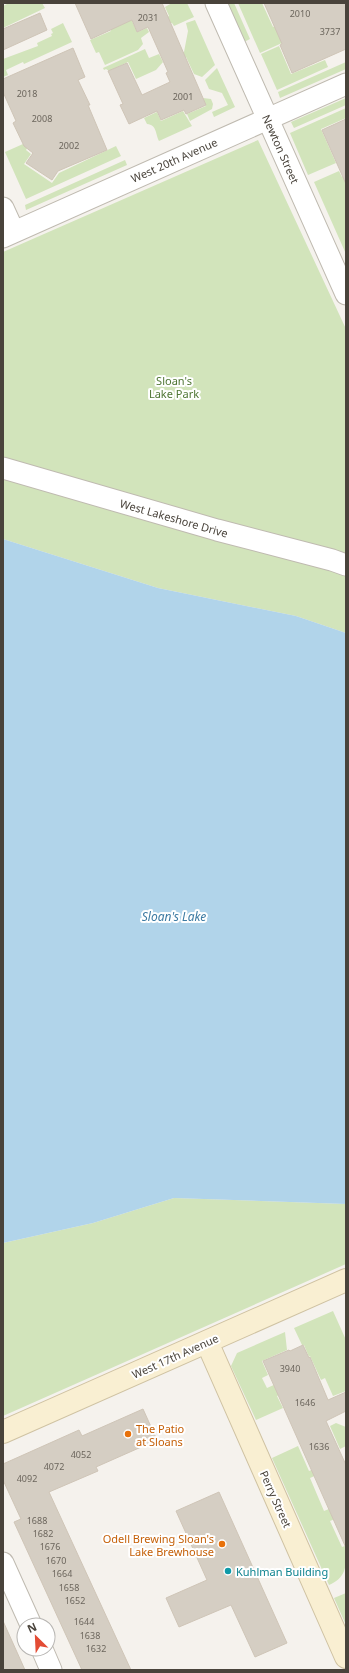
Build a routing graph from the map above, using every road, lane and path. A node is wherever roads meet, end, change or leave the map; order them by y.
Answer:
1 (216, 3) edge
2 (346, 84) edge
3 (268, 119) junction
4 (3, 208) edge
5 (8, 235) edge
6 (346, 294) edge
7 (3, 468) edge
8 (346, 565) edge
9 (346, 1280) edge
10 (207, 1342) junction
11 (3, 1432) edge
12 (3, 1563) edge
13 (27, 1617) edge
14 (45, 1657) edge
15 (346, 1657) edge
16 (51, 1670) edge

1 - 3 street, Newton Street
2 - 3 street, West 20th Avenue
3 - 5 street, West 20th Avenue
3 - 6 street, Newton Street
4 - 5 street
7 - 8 street, West Lakeshore Drive
9 - 10 street, West 17th Avenue
10 - 11 street, West 17th Avenue
10 - 15 street, Perry Street
12 - 13 street
14 - 16 street

